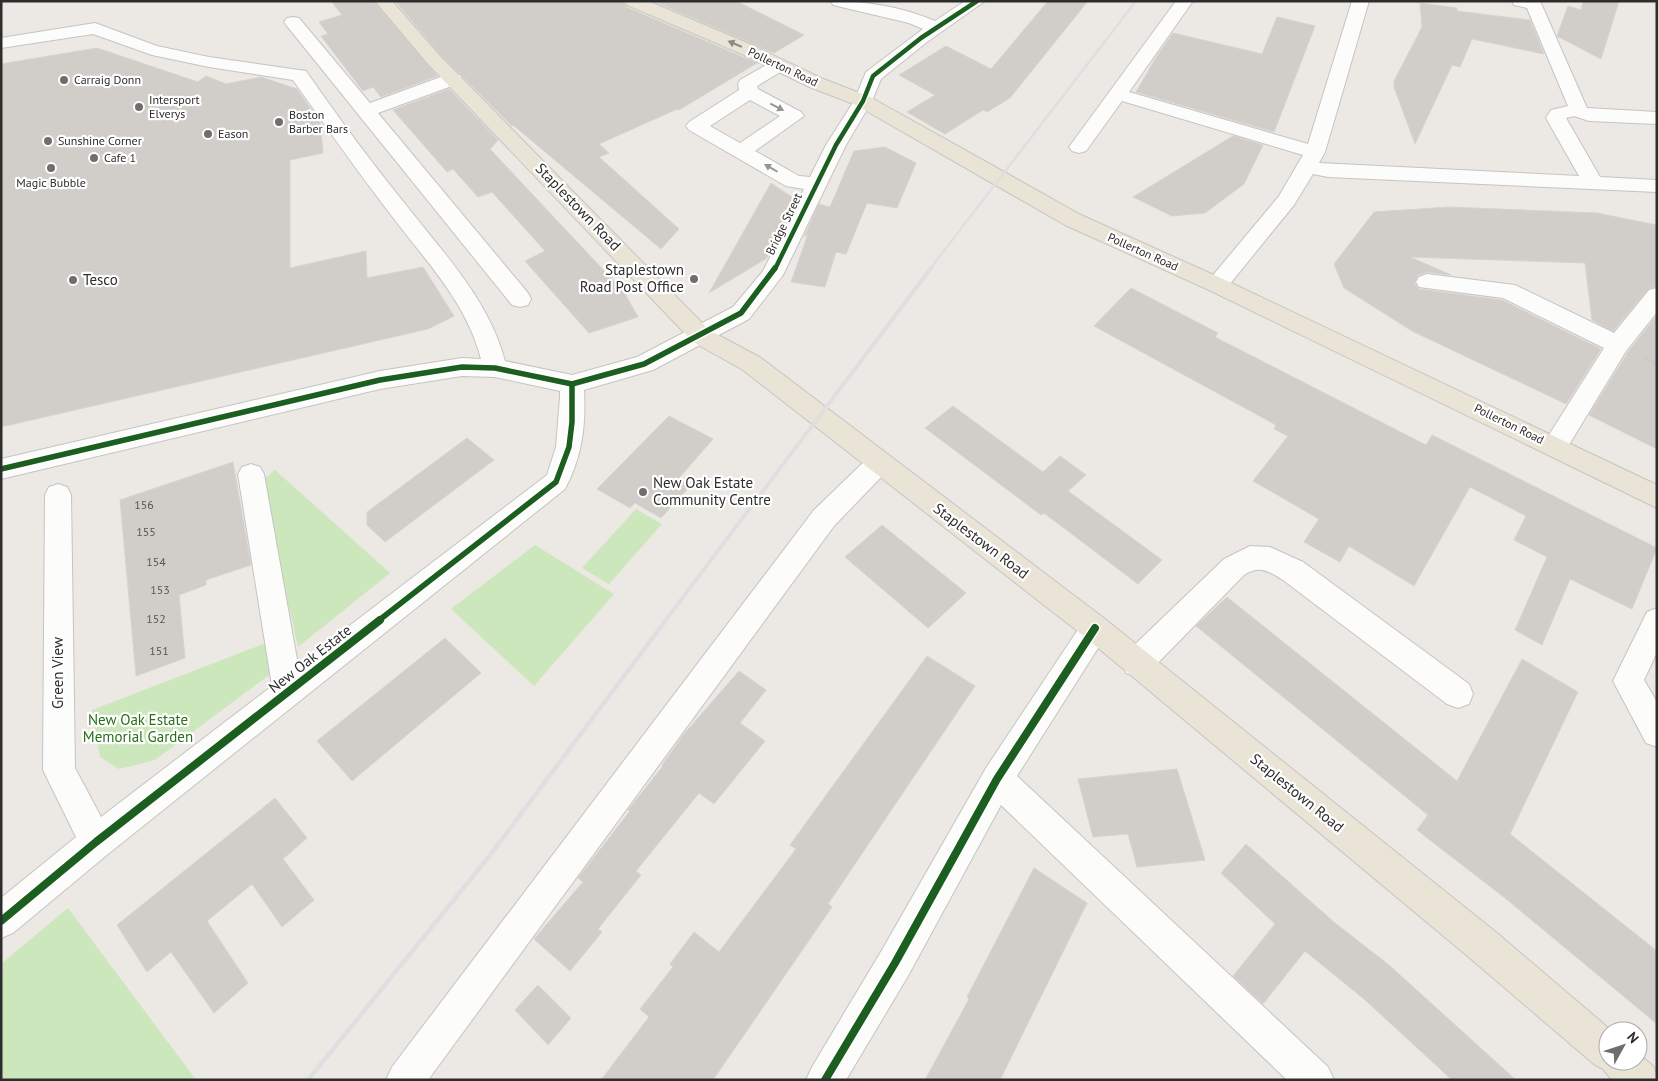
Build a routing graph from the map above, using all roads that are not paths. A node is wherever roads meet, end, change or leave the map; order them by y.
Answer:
1 (383, 1) edge
2 (633, 1) edge
3 (839, 1) edge
4 (977, 1) edge
5 (1185, 1) edge
6 (1361, 1) edge
7 (1520, 1) edge
8 (293, 22) dead end
9 (936, 28) junction
10 (1, 42) edge
11 (779, 65) junction
12 (453, 79) junction
13 (749, 92) junction
14 (1118, 94) junction
15 (863, 101) junction
16 (1575, 110) junction
17 (366, 111) junction
18 (1657, 118) edge
19 (1079, 147) dead end
20 (741, 150) junction
21 (1311, 159) junction
22 (1594, 184) junction
23 (816, 185) junction
24 (1657, 186) edge
25 (1427, 282) dead end
26 (1216, 285) junction
27 (1657, 296) edge
28 (520, 299) dead end
29 (701, 336) junction
30 (1618, 345) junction
31 (495, 368) junction
32 (572, 384) junction
33 (1555, 446) junction
34 (879, 463) junction
35 (1, 469) edge
36 (251, 474) dead end
37 (58, 495) dead end
38 (1657, 497) edge
39 (1657, 622) edge
40 (1095, 628) junction
41 (1138, 663) junction
42 (288, 692) junction
43 (1458, 694) dead end
44 (1657, 732) edge
45 (997, 779) junction
46 (96, 842) junction
47 (1, 921) edge
48 (1598, 1043) edge
49 (1631, 1071) edge
50 (405, 1080) edge
51 (825, 1080) edge
52 (1315, 1080) edge
53 (1641, 1080) edge

1 - 12 main road, Staplestown Road
11 -> 2 main road, Pollerton Road
3 - 9 street
4 - 9 street, Bridge Street
5 - 14 street
6 - 21 street
7 - 16 street
8 - 17 street
9 - 15 street, Bridge Street
10 - 31 street
11 - 13 street
11 - 15 main road, Pollerton Road
12 - 17 street
12 - 29 main road, Staplestown Road
13 - 20 street
13 -> 20 street
14 - 19 street
14 - 21 street
15 - 23 street, Bridge Street
15 - 26 main road, Pollerton Road
16 - 18 street
16 - 22 street
17 - 28 street
23 -> 20 street
21 - 22 street
21 - 26 street
22 - 24 street
23 - 29 street, Bridge Street
25 - 30 street
26 - 33 main road, Pollerton Road
27 - 30 street
29 - 32 street, Bridge Street
29 - 34 main road, Staplestown Road
30 - 33 street
31 - 32 street
31 - 35 street
32 - 42 street, New Oak Estate
33 - 38 main road, Pollerton Road
34 - 40 main road, Staplestown Road
34 - 50 street
36 - 42 street
37 - 46 street, Green View
39 - 44 street
40 - 41 main road, Staplestown Road
40 - 45 street
41 - 43 street
41 - 48 main road, Staplestown Road
42 - 46 street, New Oak Estate
45 - 51 street
45 - 52 street
46 - 47 street, New Oak Estate
49 - 53 main road

